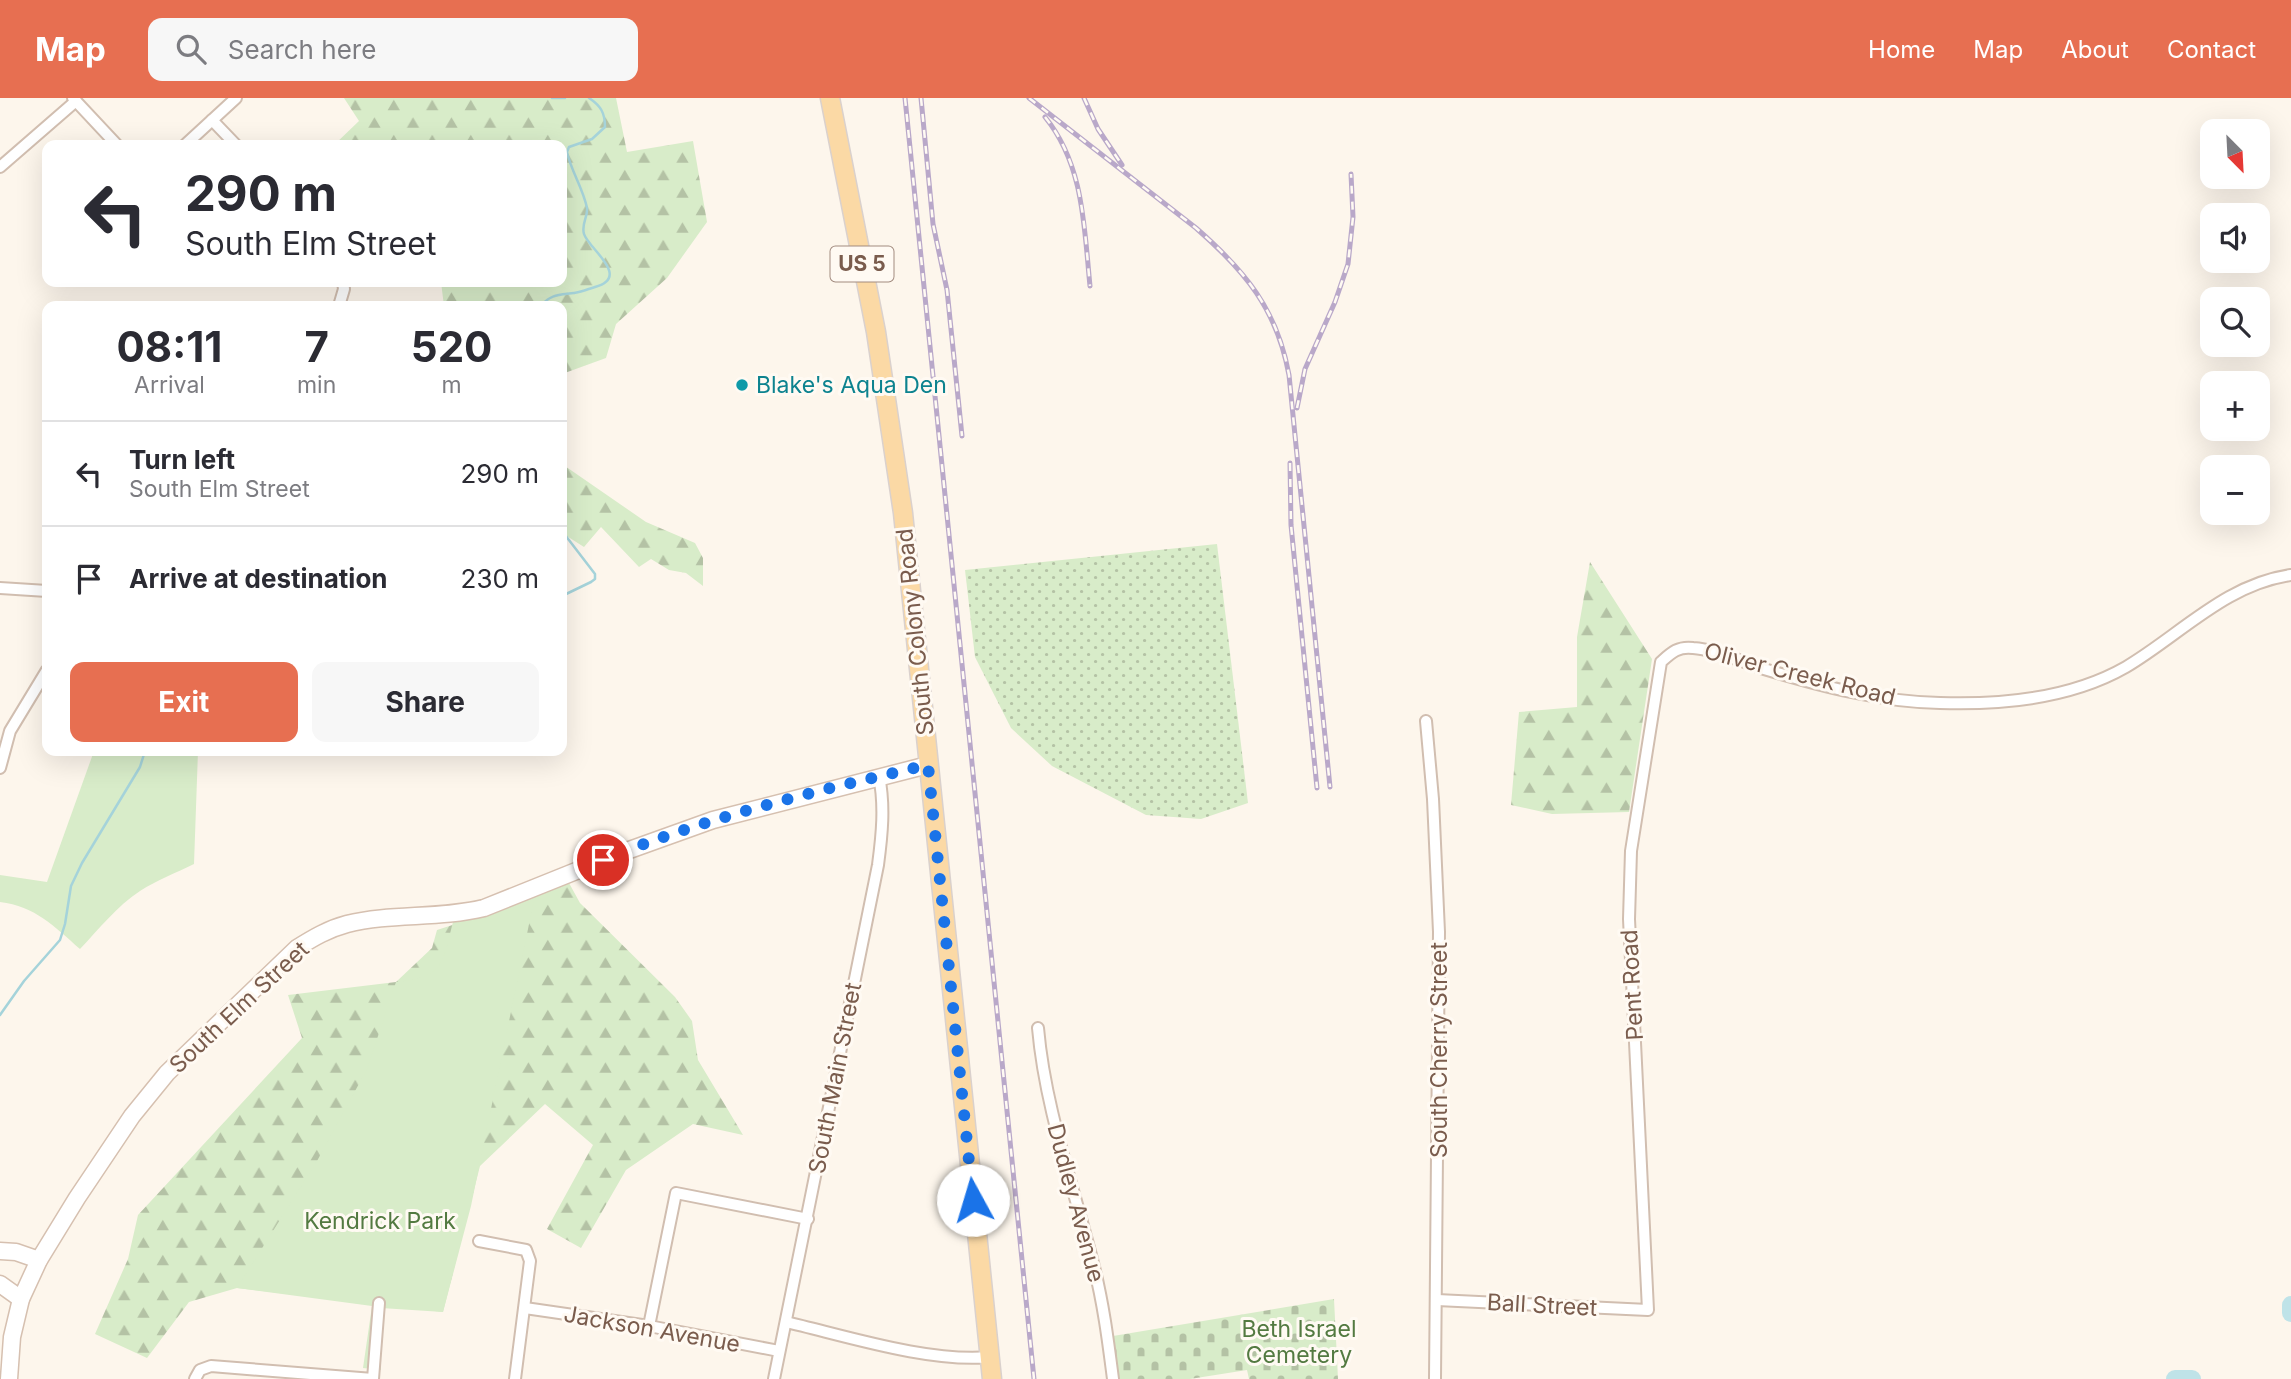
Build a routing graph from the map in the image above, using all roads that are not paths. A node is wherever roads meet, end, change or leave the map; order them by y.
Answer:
1 (236, 98) edge
2 (830, 98) edge
3 (74, 100) edge
4 (212, 120) junction
5 (112, 140) edge
6 (190, 140) edge
7 (231, 140) edge
8 (0, 167) edge
9 (2291, 575) edge
10 (0, 588) edge
11 (42, 592) edge
12 (1661, 662) joint
13 (42, 678) edge
14 (1426, 721) dead end
15 (928, 765) junction
16 (0, 768) edge
17 (879, 776) junction
18 (1038, 1028) dead end
19 (807, 1219) junction
20 (479, 1241) dead end
21 (0, 1251) edge
22 (39, 1260) junction
23 (0, 1284) edge
24 (21, 1299) junction
25 (1437, 1300) junction
26 (379, 1303) dead end
27 (525, 1308) junction
28 (1648, 1310) joint
29 (786, 1322) junction
30 (649, 1326) junction
31 (779, 1351) junction
32 (990, 1357) junction
33 (9, 1379) edge
34 (195, 1379) edge
35 (373, 1379) edge
36 (516, 1379) edge
37 (774, 1379) edge
38 (992, 1379) edge
39 (1113, 1379) edge
40 (1435, 1379) edge

1 - 4 street
2 - 15 main road, South Colony Road / US 5
3 - 5 street
3 - 8 street
4 - 6 street
4 - 7 street
9 - 12 street, Oliver Creek Road
10 - 11 street
12 - 28 street, Pent Road
13 - 16 street
14 - 25 street, South Cherry Street
15 - 17 main road, South Elm Street
15 - 32 main road, South Colony Road / US 5
17 - 19 street, South Main Street
17 - 22 main road, South Elm Street
18 - 39 street, Dudley Avenue
19 - 29 street, South Main Street
19 - 30 street
20 - 27 street
21 - 22 main road
22 - 24 main road, South Elm Street
23 - 24 main road
24 - 33 main road, South Elm Street
25 - 28 street, Ball Street
25 - 40 street, South Cherry Street
26 - 35 street
27 - 30 street, Jackson Avenue
27 - 36 street
29 - 31 street, South Main Street
29 - 32 street
30 - 31 street, Jackson Avenue
31 - 37 street, South Main Street
32 - 38 main road, South Colony Road / US 5
34 - 35 street

